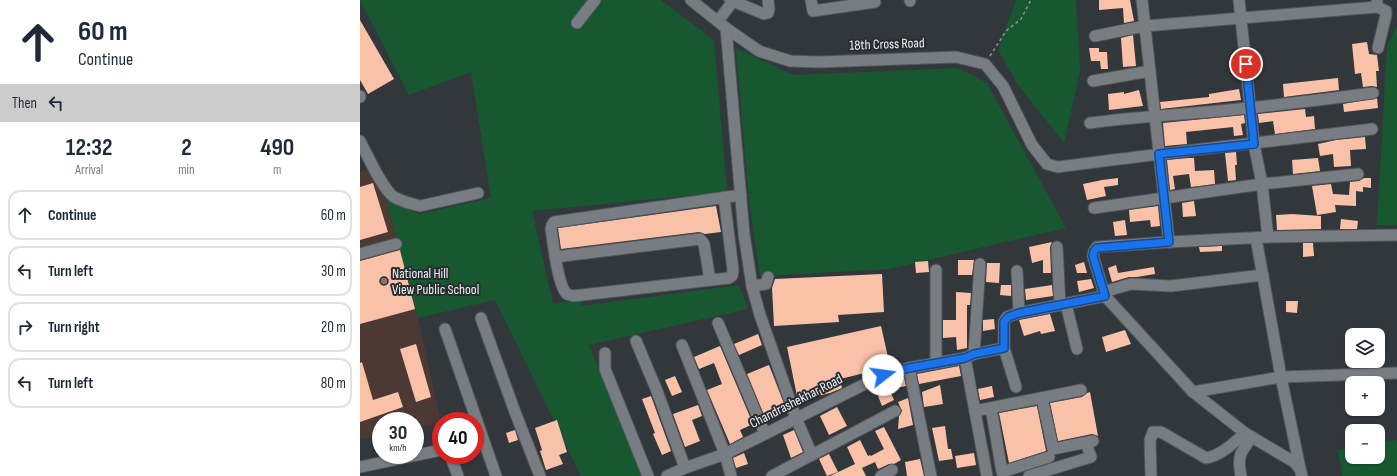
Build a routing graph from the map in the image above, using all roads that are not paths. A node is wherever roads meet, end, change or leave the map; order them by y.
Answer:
1 (595, 0) edge
2 (691, 0) edge
3 (768, 0) edge
4 (812, 0) edge
5 (874, 0) edge
6 (1142, 0) edge
7 (1239, 0) edge
8 (732, 1) edge
9 (845, 3) edge
10 (1377, 3) edge
11 (1242, 19) junction
12 (577, 23) dead end
13 (722, 24) junction
14 (1145, 26) junction
15 (1095, 36) dead end
16 (1378, 48) dead end
17 (1150, 71) junction
18 (1093, 80) dead end
19 (1373, 93) dead end
20 (1250, 108) junction
21 (1155, 117) junction
22 (1090, 123) dead end
23 (1372, 129) dead end
24 (360, 141) edge
25 (1254, 144) junction
26 (1159, 154) junction
27 (1358, 174) dead end
28 (1262, 184) junction
29 (478, 194) dead end
30 (1164, 197) junction
31 (741, 198) junction
32 (724, 200) junction
33 (1094, 208) dead end
34 (1397, 235) edge
35 (1256, 238) junction
36 (1268, 238) junction
37 (1169, 242) junction
38 (396, 244) dead end
39 (1057, 248) dead end
40 (360, 254) edge
41 (555, 257) junction
42 (980, 264) dead end
43 (936, 270) dead end
44 (1017, 271) dead end
45 (1263, 275) junction
46 (768, 277) dead end
47 (710, 280) junction
48 (752, 286) junction
49 (1104, 294) junction
50 (1063, 304) junction
51 (1019, 313) junction
52 (481, 318) dead end
53 (718, 323) dead end
54 (445, 329) dead end
55 (636, 340) dead end
56 (682, 344) dead end
57 (1004, 348) junction
58 (1077, 349) dead end
59 (605, 353) dead end
60 (969, 356) junction
61 (936, 363) junction
62 (909, 368) junction
63 (1397, 373) edge
64 (1281, 377) junction
65 (1016, 387) dead end
66 (1081, 390) dead end
67 (1193, 392) junction
68 (1042, 398) junction
69 (991, 408) junction
70 (895, 411) dead end
71 (975, 411) junction
72 (796, 418) junction
73 (765, 434) junction
74 (1248, 435) junction
75 (432, 452) edge
76 (725, 454) junction
77 (998, 454) junction
78 (812, 455) junction
79 (1049, 457) dead end
80 (984, 458) junction
81 (1034, 462) junction
82 (453, 464) edge
83 (360, 467) edge
84 (892, 470) dead end
85 (1301, 472) edge
86 (676, 473) edge
87 (1006, 474) edge
88 (1033, 475) edge
89 (1151, 475) edge
90 (458, 476) edge
91 (496, 476) edge
92 (540, 476) edge
93 (648, 476) edge
94 (730, 476) edge
95 (772, 476) edge
96 (881, 476) edge
97 (931, 476) edge
98 (987, 476) edge
99 (1241, 476) edge

1 - 12 street
2 - 13 street, 18th Cross Road
3 - 8 street
4 - 9 street
5 - 9 street
6 - 14 street
7 - 11 street
8 - 13 street
10 - 11 street
10 - 16 street
11 - 14 street
11 - 20 street
13 - 26 street, 18th Cross Road
13 - 31 street
14 - 15 street
14 - 17 street
17 - 18 street
17 - 21 street
19 - 20 street
20 - 21 street
20 - 25 street
21 - 22 street
21 - 26 street
23 - 25 street
24 - 29 street
25 - 26 street
25 - 28 street
26 - 30 street
27 - 28 street
28 - 30 street
28 - 36 street
30 - 33 street
30 - 37 street
31 - 32 street
31 - 48 street
32 - 41 street
32 - 47 street
34 - 36 street
35 - 36 street
35 - 37 street
35 - 45 street
37 - 49 street
38 - 40 street
39 - 50 street
41 - 47 street
41 - 47 street
42 - 60 street
43 - 61 street
44 - 51 street
45 - 49 street
45 - 64 street
46 - 48 street
48 - 72 street
49 - 50 street
49 - 67 street
50 - 51 street
50 - 58 street
51 - 57 street
52 - 92 street
53 - 73 street
54 - 91 street
55 - 86 street
56 - 76 street
57 - 60 street, Chandrashekhar Road
57 - 65 street
59 - 93 street
60 - 61 street, Chandrashekhar Road
60 - 71 street
61 - 62 street, Chandrashekhar Road
62 - 72 street, Chandrashekhar Road
62 - 97 street
63 - 64 street
64 - 67 street
64 - 85 street
66 - 68 street
67 - 74 street
68 - 69 street
68 - 88 street
69 - 71 street
69 - 77 street
70 - 78 street
71 - 80 street
72 - 73 street, Chandrashekhar Road
72 - 78 street
73 - 76 street, Chandrashekhar Road
74 - 85 street
74 - 89 street
74 - 99 street
75 - 83 street
76 - 86 street, Chandrashekhar Road
76 - 94 street
77 - 80 street
77 - 87 street
78 - 95 street
79 - 81 street
80 - 98 street
81 - 87 street
81 - 88 street
82 - 90 street
84 - 96 street

